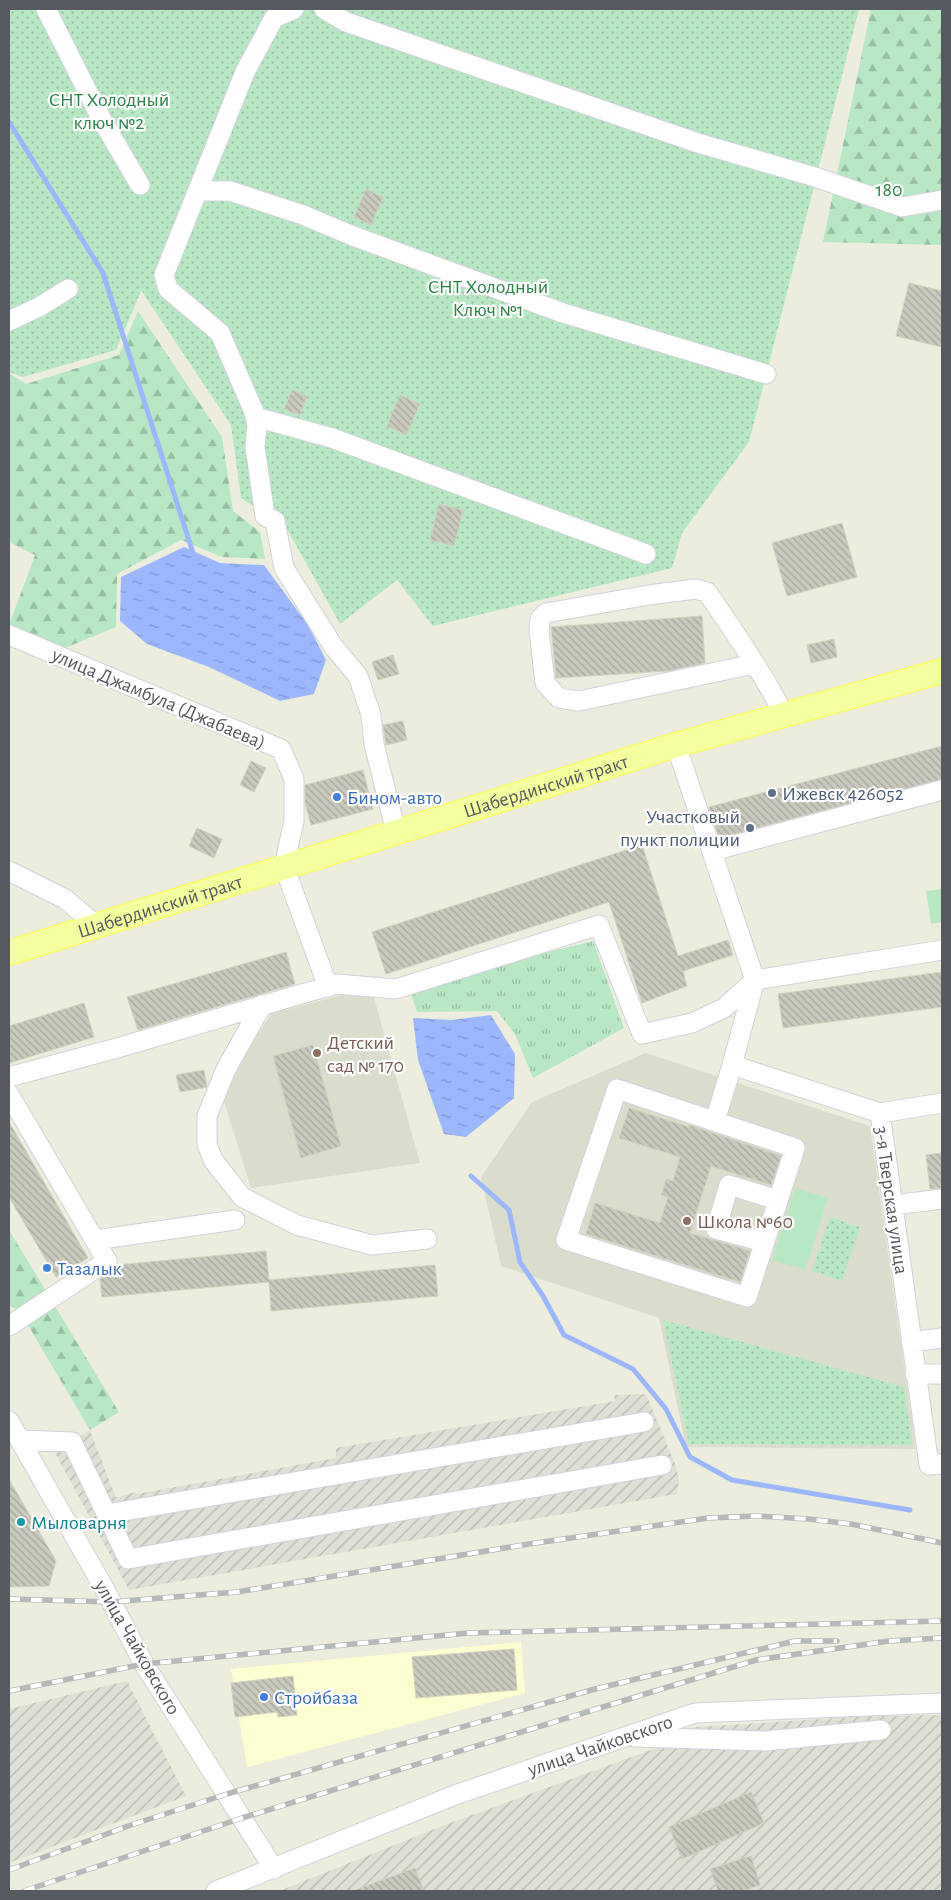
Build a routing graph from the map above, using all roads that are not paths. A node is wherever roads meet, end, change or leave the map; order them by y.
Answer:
1 (46, 9) edge
2 (294, 9) edge
3 (324, 9) edge
4 (140, 185) dead end
5 (199, 191) junction
6 (942, 200) edge
7 (68, 289) dead end
8 (9, 321) edge
9 (766, 374) dead end
10 (255, 417) junction
11 (646, 554) dead end
12 (9, 634) edge
13 (754, 664) junction
14 (942, 671) edge
15 (784, 715) junction
16 (676, 745) junction
17 (942, 790) edge
18 (396, 832) junction
19 (712, 851) junction
20 (284, 866) junction
21 (9, 871) edge
22 (96, 924) junction
23 (942, 950) edge
24 (9, 953) edge
25 (755, 980) junction
26 (328, 987) junction
27 (262, 1005) junction
28 (732, 1065) junction
29 (9, 1077) edge
30 (9, 1094) edge
31 (942, 1103) edge
32 (880, 1113) junction
33 (715, 1121) junction
34 (942, 1199) edge
35 (778, 1200) junction
36 (893, 1206) junction
37 (235, 1220) dead end
38 (427, 1239) dead end
39 (95, 1240) junction
40 (764, 1242) junction
41 (9, 1326) edge
42 (942, 1338) edge
43 (911, 1342) junction
44 (915, 1374) junction
45 (942, 1374) edge
46 (9, 1421) edge
47 (644, 1422) dead end
48 (20, 1440) junction
49 (942, 1464) edge
50 (662, 1465) dead end
51 (107, 1514) junction
52 (942, 1703) edge
53 (882, 1730) dead end
54 (625, 1736) junction
55 (274, 1869) junction
56 (216, 1891) edge

1 - 4 street
2 - 5 street
3 - 6 street
5 - 9 street
5 - 10 street
7 - 8 street
10 - 11 street
10 - 18 street
12 - 20 street, улица Джамбула (Джабаева)
13 - 13 street
13 - 15 street
14 - 15 main road, Шабердинский тракт
15 - 16 main road, Шабердинский тракт
16 - 18 main road, Шабердинский тракт
16 - 19 street
17 - 19 street
18 - 20 main road, Шабердинский тракт
19 - 25 street
20 - 22 main road, Шабердинский тракт
20 - 26 street
21 - 22 street
22 - 24 main road, Шабердинский тракт
23 - 25 street
25 - 26 street
25 - 28 street
26 - 27 street
27 - 29 street
27 - 38 street
28 - 32 street, 3-я Тверская улица
28 - 33 street
30 - 39 street
31 - 32 street
32 - 36 street, 3-я Тверская улица
33 - 35 street
33 - 40 street
34 - 36 street
35 - 40 street
35 - 40 street
36 - 43 street, 3-я Тверская улица
37 - 39 street
39 - 41 street
42 - 43 street
43 - 44 street, 3-я Тверская улица
44 - 45 street
44 - 49 street, 3-я Тверская улица
46 - 48 street, улица Чайковского
47 - 51 street
48 - 51 street
48 - 55 street, улица Чайковского
50 - 51 street
52 - 54 street, улица Чайковского
53 - 54 street
54 - 55 street, улица Чайковского
55 - 56 street, улица Чайковского

